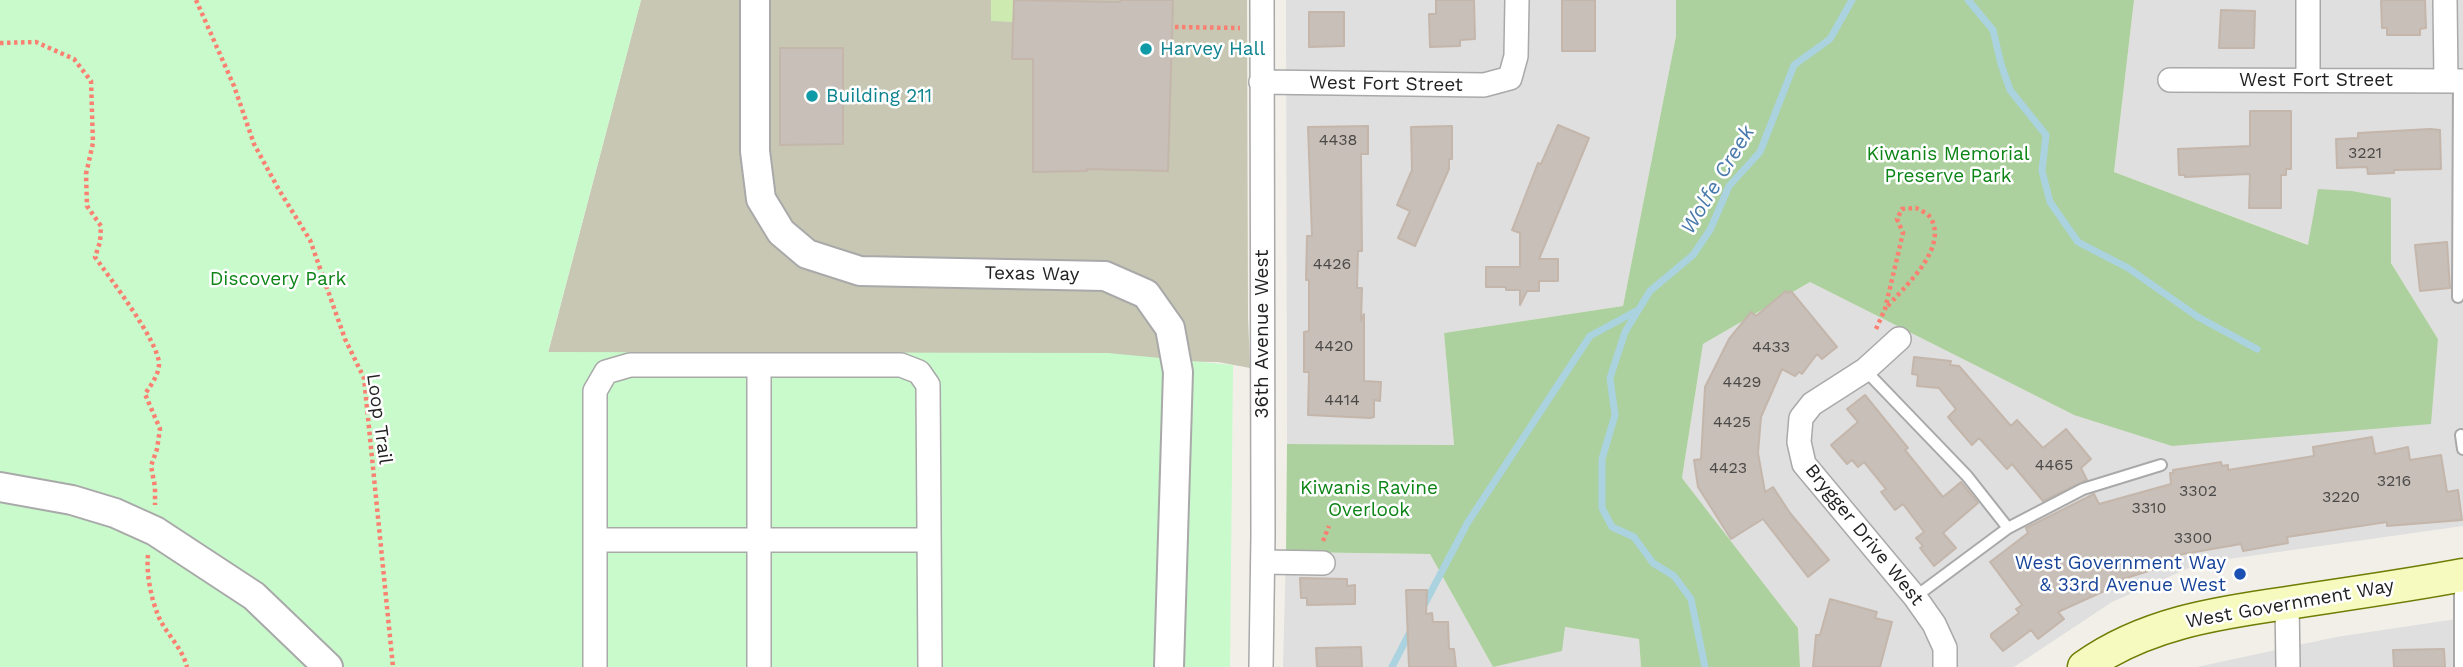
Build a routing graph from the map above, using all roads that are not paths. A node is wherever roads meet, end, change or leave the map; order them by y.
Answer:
1 (755, 0) edge
2 (1262, 0) edge
3 (1517, 0) edge
4 (2308, 0) edge
5 (2445, 0) edge
6 (2308, 79) junction
7 (2170, 80) dead end
8 (2456, 81) edge
9 (1261, 82) junction
10 (2458, 298) dead end
11 (1899, 339) dead end
12 (759, 365) junction
13 (1865, 370) junction
14 (2460, 435) dead end
15 (2463, 449) edge
16 (2161, 465) dead end
17 (0, 487) edge
18 (2008, 528) junction
19 (595, 540) junction
20 (759, 540) junction
21 (929, 540) junction
22 (1263, 562) junction
23 (1323, 563) dead end
24 (2461, 575) edge
25 (1915, 597) junction
26 (2287, 603) junction
27 (1945, 658) edge
28 (2101, 660) edge
29 (328, 667) edge
30 (595, 667) edge
31 (759, 667) edge
32 (930, 667) edge
33 (1169, 667) edge
34 (1261, 667) edge
35 (2288, 667) edge
36 (2460, 667) edge

1 - 33 street, Texas Way
2 - 9 street, 36th Avenue West
3 - 9 street, West Fort Street
4 - 6 street
5 - 8 street
6 - 7 street, West Fort Street
6 - 8 street, West Fort Street
8 - 10 lane
9 - 22 street, 36th Avenue West
11 - 13 street, Brygger Drive West
12 - 19 street
12 - 20 street
12 - 21 street
13 - 18 lane
13 - 25 street, Brygger Drive West
14 - 15 lane
16 - 18 lane
17 - 29 street
18 - 25 lane
19 - 20 street
19 - 30 street
20 - 21 street
20 - 31 street
21 - 32 street
22 - 23 street
22 - 34 street, 36th Avenue West
24 - 26 main road, West Government Way
24 - 36 lane
25 - 27 street, Brygger Drive West
26 - 28 main road, West Government Way
26 - 35 street

